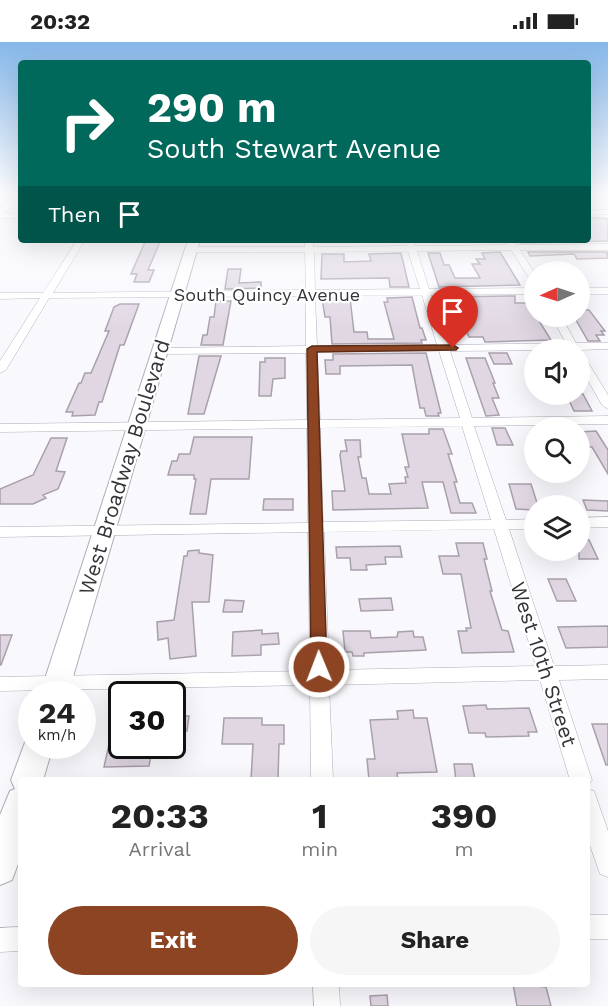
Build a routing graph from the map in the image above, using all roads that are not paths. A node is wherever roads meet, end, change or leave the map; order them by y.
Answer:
1 (79, 243) edge
2 (410, 244) edge
3 (512, 244) edge
4 (193, 245) edge
5 (309, 245) edge
6 (608, 247) edge
7 (524, 263) edge
8 (524, 291) edge
9 (590, 291) edge
10 (608, 291) edge
11 (426, 292) junction
12 (310, 294) junction
13 (177, 295) junction
14 (0, 296) edge
15 (45, 296) junction
16 (608, 346) edge
17 (443, 348) junction
18 (312, 349) junction
19 (590, 349) edge
20 (524, 350) edge
21 (160, 351) junction
22 (0, 370) edge
23 (590, 375) edge
24 (608, 405) edge
25 (608, 420) edge
26 (467, 421) junction
27 (314, 423) junction
28 (137, 426) junction
29 (0, 428) edge
30 (608, 522) edge
31 (590, 523) edge
32 (499, 524) junction
33 (524, 524) edge
34 (316, 527) junction
35 (104, 531) junction
36 (0, 532) edge
37 (608, 672) edge
38 (547, 673) junction
39 (319, 678) junction
40 (58, 681) edge
41 (0, 684) edge
42 (18, 686) edge
43 (96, 687) edge
44 (34, 759) edge
45 (28, 777) edge
46 (322, 777) edge
47 (580, 777) edge
48 (590, 810) edge
49 (18, 811) edge
50 (608, 866) edge
51 (0, 868) edge
52 (590, 927) edge
53 (608, 927) edge
54 (18, 939) edge
55 (0, 940) edge
56 (326, 987) edge
57 (327, 1006) edge

1 - 15 street
2 - 3 street
2 - 5 street
2 - 11 street, West 10th Street
3 - 6 street
3 - 7 street
4 - 5 street
4 - 13 highway, West Broadway Boulevard
5 - 12 street
8 - 11 street, South Quincy Avenue
9 - 10 street
11 - 12 street, South Quincy Avenue
11 - 17 street, West 10th Street
12 - 13 street, South Quincy Avenue
12 - 18 street
13 - 15 street, South Quincy Avenue
13 - 21 highway, West Broadway Boulevard
14 - 15 street, South Quincy Avenue
15 - 22 street
16 - 19 street
17 - 18 street
17 - 20 street
17 - 26 street, West 10th Street
18 - 21 street
18 - 27 street
21 - 28 highway, West Broadway Boulevard
23 - 24 street
25 - 26 street
26 - 27 street
26 - 32 street, West 10th Street
27 - 28 street
27 - 34 street
28 - 29 street
28 - 35 highway, West Broadway Boulevard
30 - 31 street
32 - 33 street
32 - 34 street
32 - 38 street, West 10th Street
34 - 35 street
34 - 39 street
35 - 36 street
35 - 40 highway, West Broadway Boulevard
37 - 38 street
38 - 39 street
38 - 47 street, West 10th Street
39 - 43 street
39 - 46 street
41 - 42 street
44 - 45 highway
48 - 50 street
49 - 51 highway
52 - 53 street
54 - 55 street
56 - 57 street

